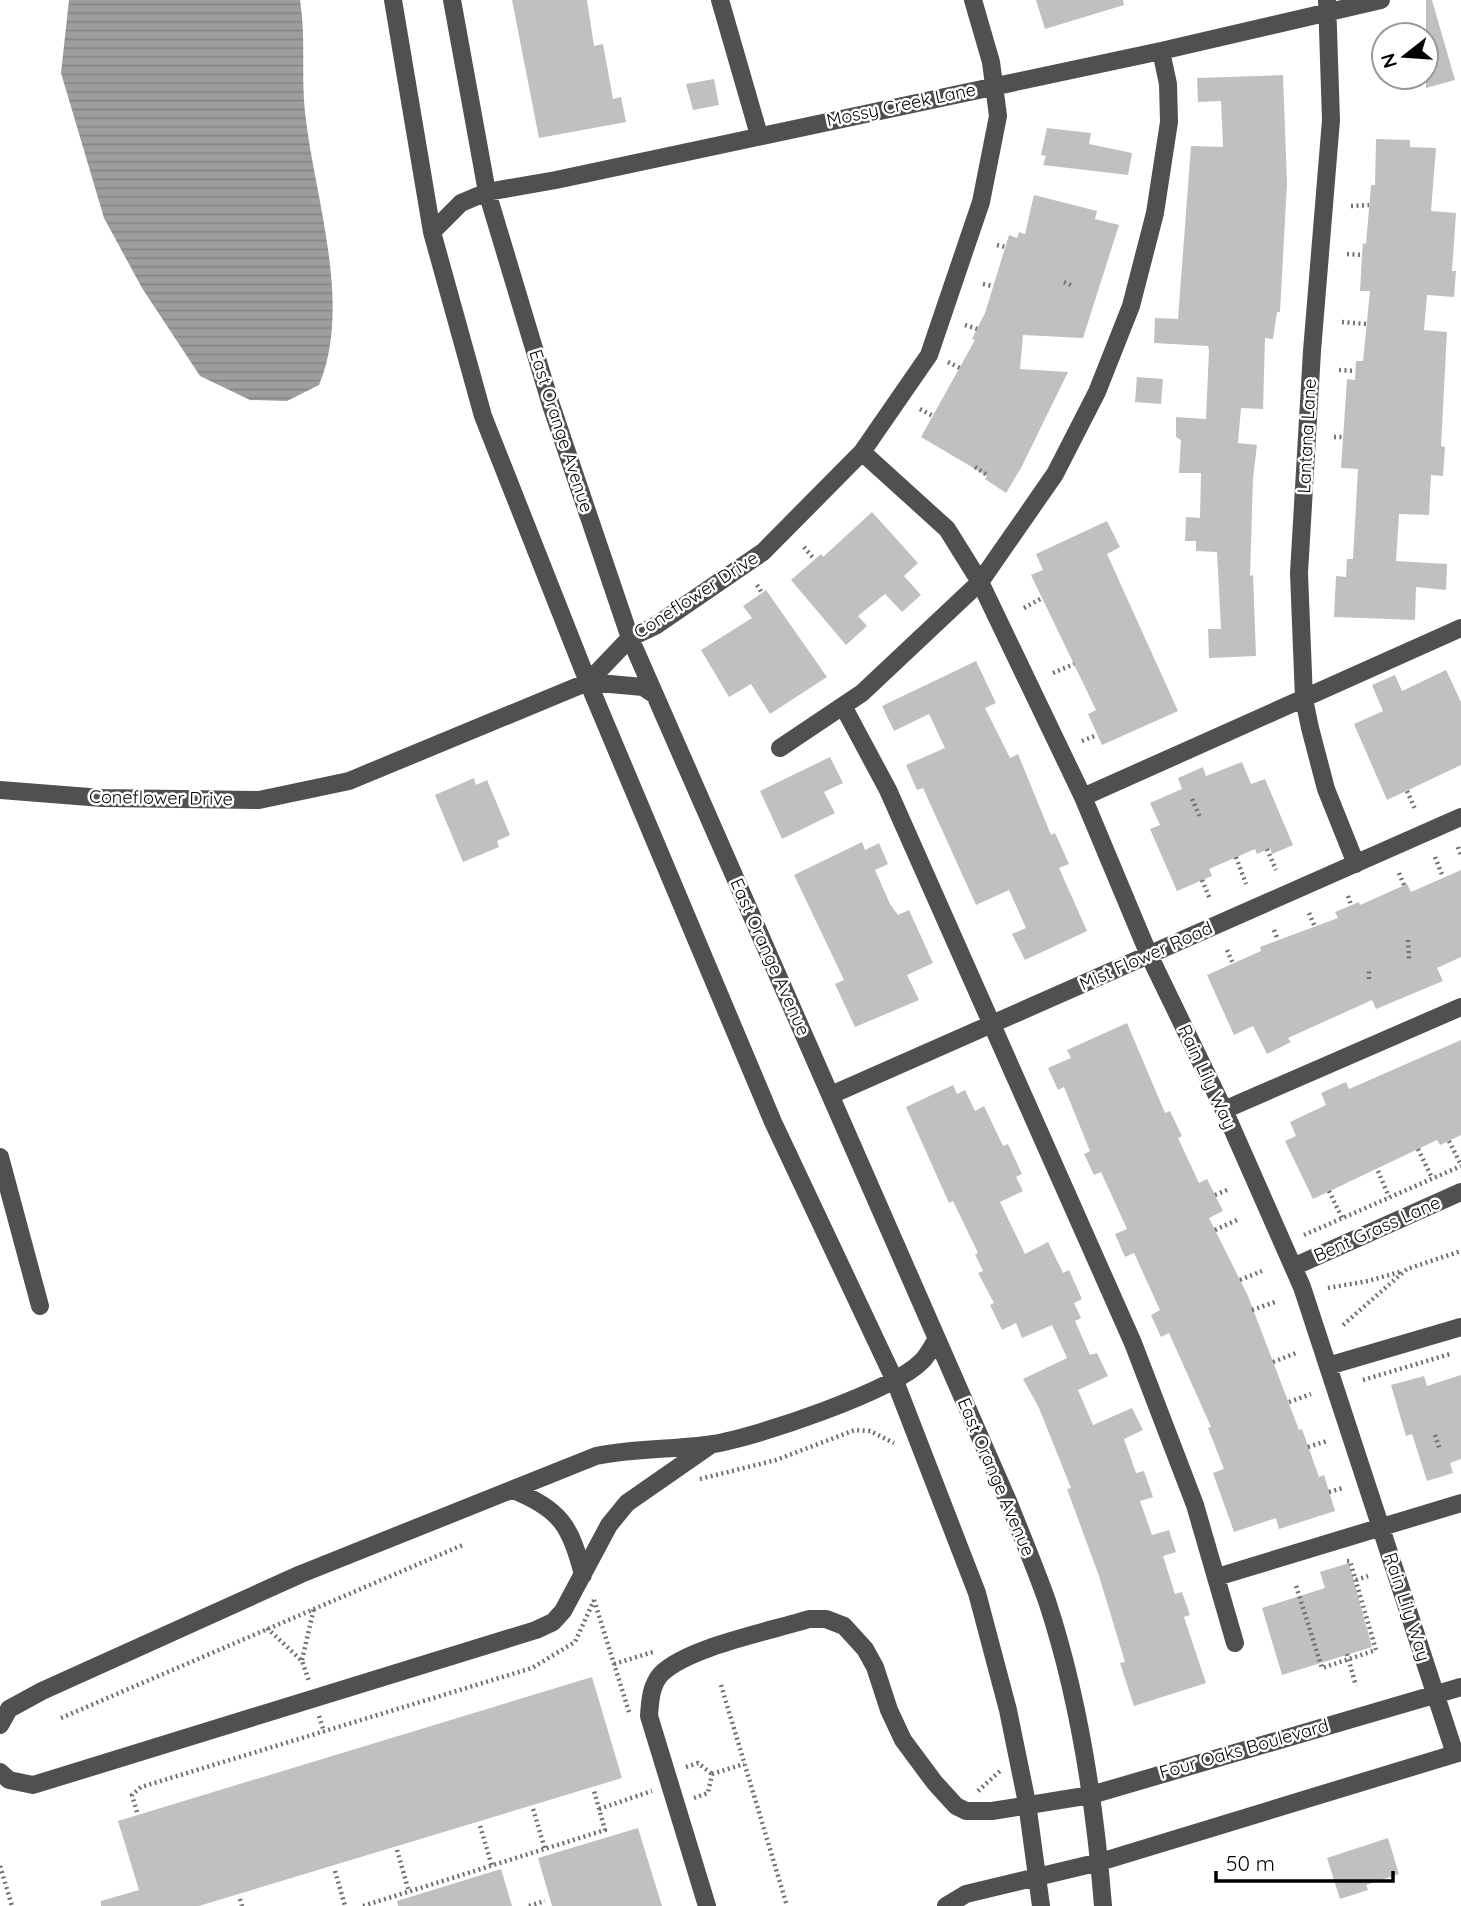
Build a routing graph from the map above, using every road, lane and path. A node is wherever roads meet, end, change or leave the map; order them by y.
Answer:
1 (393, 0) edge
2 (452, 0) edge
3 (720, 0) edge
4 (973, 0) edge
5 (1381, 0) edge
6 (1328, 6) edge
7 (1161, 51) junction
8 (994, 86) junction
9 (759, 135) junction
10 (487, 192) junction
11 (1369, 205) dead end
12 (1351, 206) dead end
13 (432, 232) junction
14 (996, 245) dead end
15 (1006, 247) dead end
16 (1346, 254) dead end
17 (1362, 255) dead end
18 (1064, 282) dead end
19 (983, 284) dead end
20 (993, 286) dead end
21 (1073, 286) dead end
22 (1342, 322) dead end
23 (1366, 324) dead end
24 (965, 325) dead end
25 (977, 329) dead end
26 (948, 362) dead end
27 (960, 368) dead end
28 (1339, 370) dead end
29 (1355, 371) dead end
30 (920, 409) dead end
31 (933, 416) dead end
32 (1334, 437) dead end
33 (1343, 437) dead end
34 (862, 452) junction
35 (975, 467) dead end
36 (987, 475) dead end
37 (804, 547) dead end
38 (814, 559) dead end
39 (980, 582) junction
40 (757, 585) dead end
41 (762, 593) dead end
42 (1042, 598) dead end
43 (1024, 608) dead end
44 (1461, 628) edge
45 (630, 638) junction
46 (1074, 664) dead end
47 (1052, 673) dead end
48 (588, 682) junction
49 (655, 695) junction
50 (1304, 699) junction
51 (843, 706) junction
52 (1097, 735) dead end
53 (1082, 741) dead end
54 (780, 748) dead end
55 (0, 790) edge
56 (1407, 791) dead end
57 (1083, 797) junction
58 (1192, 799) dead end
59 (1415, 809) dead end
60 (1200, 817) dead end
61 (1461, 817) edge
62 (1458, 847) dead end
63 (1267, 849) dead end
64 (1461, 855) edge
65 (1236, 857) dead end
66 (1435, 857) dead end
67 (1356, 864) junction
68 (1276, 870) dead end
69 (1399, 873) dead end
70 (1443, 877) dead end
71 (1202, 880) dead end
72 (1246, 884) dead end
73 (1404, 886) dead end
74 (1348, 896) dead end
75 (1210, 899) dead end
76 (1351, 905) dead end
77 (1309, 914) dead end
78 (1315, 928) dead end
79 (1274, 930) dead end
80 (1278, 940) dead end
81 (1408, 940) dead end
82 (1227, 950) dead end
83 (1149, 955) junction
84 (1409, 961) dead end
85 (1233, 964) dead end
86 (1369, 971) dead end
87 (1369, 979) dead end
88 (1461, 1007) edge
89 (993, 1023) junction
90 (831, 1096) junction
91 (1224, 1110) junction
92 (1449, 1141) dead end
93 (1418, 1149) dead end
94 (0, 1157) edge
95 (1461, 1165) edge
96 (1378, 1171) dead end
97 (1432, 1178) junction
98 (1227, 1190) dead end
99 (1329, 1191) dead end
100 (1461, 1192) edge
101 (1215, 1195) dead end
102 (1389, 1197) junction
103 (1342, 1218) junction
104 (1239, 1219) dead end
105 (1215, 1230) dead end
106 (1304, 1235) dead end
107 (1461, 1251) edge
108 (1293, 1267) junction
109 (1407, 1269) junction
110 (1262, 1270) dead end
111 (1240, 1280) dead end
112 (1328, 1288) dead end
113 (1275, 1302) dead end
114 (40, 1306) dead end
115 (1252, 1310) dead end
116 (1343, 1325) dead end
117 (1461, 1327) edge
118 (937, 1339) junction
119 (1460, 1351) edge
120 (1296, 1353) dead end
121 (1273, 1362) dead end
122 (1328, 1366) junction
123 (1406, 1367) junction
124 (1409, 1375) dead end
125 (1363, 1380) dead end
126 (895, 1381) junction
127 (1311, 1394) dead end
128 (1289, 1402) dead end
129 (1435, 1435) dead end
130 (1327, 1441) dead end
131 (712, 1444) junction
132 (1308, 1447) dead end
133 (1440, 1450) dead end
134 (1343, 1488) dead end
135 (513, 1489) junction
136 (1329, 1492) dead end
137 (1461, 1503) edge
138 (1381, 1527) junction
139 (465, 1544) dead end
140 (1341, 1563) dead end
141 (583, 1575) junction
142 (1368, 1576) dead end
143 (1217, 1577) junction
144 (1356, 1580) junction
145 (1296, 1586) dead end
146 (314, 1608) junction
147 (267, 1628) junction
148 (1235, 1643) dead end
149 (664, 1648) dead end
150 (1348, 1656) junction
151 (614, 1664) dead end
152 (721, 1685) dead end
153 (1356, 1686) dead end
154 (1461, 1687) edge
155 (1436, 1695) junction
156 (61, 1718) dead end
157 (0, 1725) edge
158 (1458, 1753) edge
159 (744, 1764) junction
160 (1001, 1769) dead end
161 (0, 1772) edge
162 (712, 1774) dead end
163 (594, 1791) dead end
164 (652, 1791) dead end
165 (971, 1793) dead end
166 (1091, 1795) junction
167 (1027, 1803) junction
168 (599, 1809) junction
169 (533, 1810) dead end
170 (480, 1826) dead end
171 (545, 1849) junction
172 (397, 1850) dead end
173 (1100, 1862) junction
174 (0, 1866) edge
175 (492, 1866) junction
176 (335, 1871) dead end
177 (1039, 1877) junction
178 (409, 1892) junction
179 (240, 1899) dead end
180 (545, 1901) dead end
181 (12, 1906) edge
182 (242, 1906) edge
183 (345, 1906) edge
184 (363, 1906) edge
185 (529, 1906) edge
186 (707, 1906) edge
187 (787, 1906) edge
188 (946, 1906) edge
189 (1041, 1906) edge
190 (1103, 1906) edge

1 - 13 street
2 - 10 street, East Orange Avenue
3 - 9 street
4 - 8 street, Coneflower Drive
5 - 6 street, Mossy Creek Lane
6 - 7 street, Mossy Creek Lane
6 - 50 street, Lantana Lane
7 - 8 street, Mossy Creek Lane
7 - 39 street
8 - 9 street, Mossy Creek Lane
8 - 34 street, Coneflower Drive
9 - 10 street, Mossy Creek Lane
10 - 13 street, Mossy Creek Lane
10 - 45 street, East Orange Avenue
11 - 12 path
13 - 48 street
14 - 15 path
16 - 17 path
18 - 21 path
19 - 20 path
22 - 23 path
24 - 25 path
26 - 27 path
28 - 29 path
30 - 31 path
32 - 33 path
34 - 39 street, Rain Lily Way
34 - 45 street, Coneflower Drive
35 - 36 path
37 - 38 path
39 - 51 street
39 - 57 street, Rain Lily Way
40 - 41 path
42 - 43 path
44 - 50 street
45 - 48 street, Coneflower Drive
45 - 49 street, East Orange Avenue
46 - 47 path
48 - 49 street
48 - 55 street, Coneflower Drive
48 - 126 street
49 - 90 street, East Orange Avenue
50 - 57 street
50 - 67 street, Lantana Lane
51 - 54 street
51 - 89 street
52 - 53 path
56 - 59 path
57 - 83 street, Rain Lily Way
58 - 60 path
61 - 67 street, Mist Flower Road
62 - 64 path
63 - 68 path
65 - 72 path
66 - 70 path
67 - 83 street, Mist Flower Road
69 - 73 path
71 - 75 path
74 - 76 path
77 - 78 path
79 - 80 path
81 - 84 path
82 - 85 path
83 - 89 street, Mist Flower Road
83 - 91 street, Rain Lily Way
86 - 87 path
88 - 91 street
89 - 90 street, Mist Flower Road
89 - 143 street
90 - 118 street, East Orange Avenue
91 - 108 street, Rain Lily Way
92 - 95 path
93 - 97 path
94 - 114 street
95 - 97 path
96 - 102 path
97 - 102 path
98 - 101 path
99 - 103 path
100 - 108 street, Bent Grass Lane
102 - 103 path
103 - 106 path
104 - 105 path
107 - 109 path
108 - 122 street, Rain Lily Way
109 - 112 path
109 - 116 path
110 - 111 path
113 - 115 path
117 - 122 street
118 - 126 street
118 - 166 street, East Orange Avenue
119 - 123 path
120 - 121 path
122 - 138 street, Rain Lily Way
123 - 124 path
123 - 125 path
126 - 131 street
126 - 167 street
127 - 128 path
129 - 133 path
130 - 132 path
131 - 135 street
131 - 141 street
134 - 136 path
135 - 141 street
135 - 157 street
137 - 138 street
138 - 143 street
138 - 155 street, Rain Lily Way
139 - 146 path
140 - 144 path
141 - 161 street
142 - 144 path
143 - 148 street
144 - 150 path
145 - 150 path
146 - 147 path
146 - 147 path
147 - 156 path
149 - 151 path
150 - 153 path
152 - 159 path
154 - 155 street, Four Oaks Boulevard
155 - 158 street, Rain Lily Way
155 - 166 street, Four Oaks Boulevard
158 - 173 street
159 - 162 path
159 - 187 path
160 - 165 path
163 - 168 path
164 - 168 path
166 - 167 street, Four Oaks Boulevard
166 - 173 street, East Orange Avenue
167 - 177 street
167 - 186 street, Four Oaks Boulevard
168 - 171 path
169 - 171 path
170 - 175 path
171 - 175 path
172 - 178 path
173 - 177 street
173 - 190 street, East Orange Avenue
174 - 181 path
175 - 178 path
176 - 183 path
177 - 188 street
177 - 189 street
178 - 184 path
179 - 182 path
180 - 185 path

